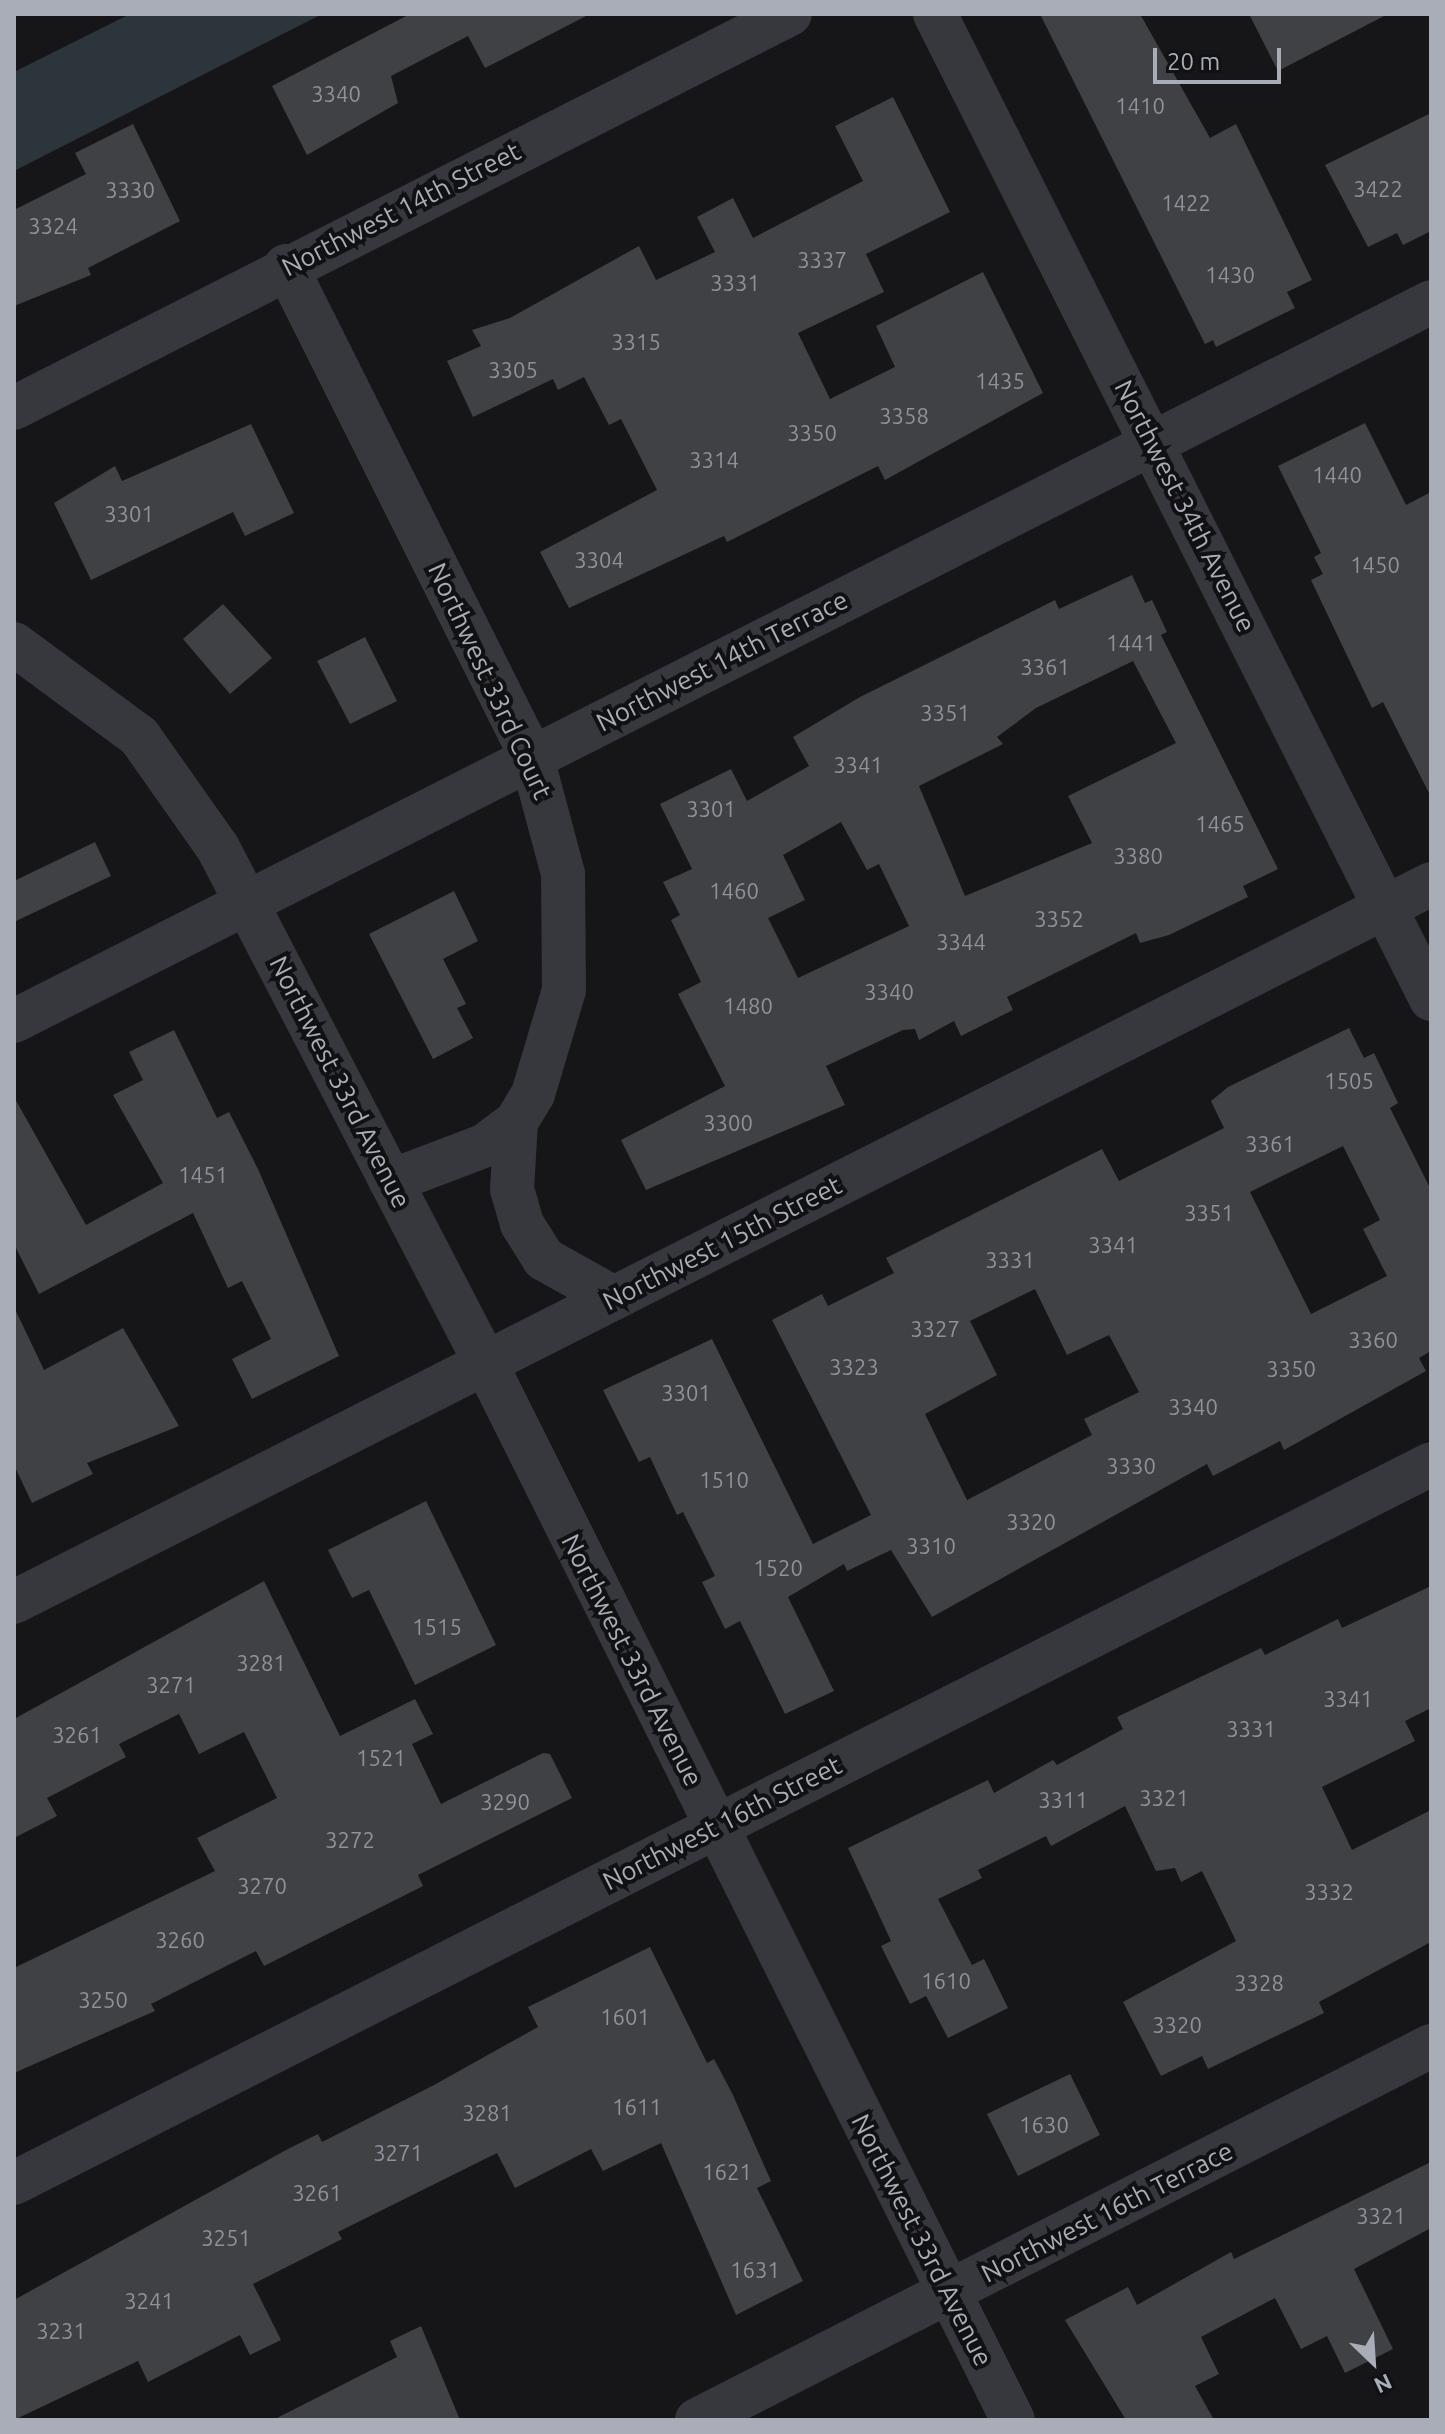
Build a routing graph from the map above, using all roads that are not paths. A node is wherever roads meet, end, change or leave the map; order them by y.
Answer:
1 (790, 14) edge
2 (935, 14) edge
3 (286, 266) junction
4 (1431, 302) edge
5 (14, 408) edge
6 (1153, 442) junction
7 (14, 644) edge
8 (532, 758) junction
9 (1431, 884) edge
10 (247, 903) junction
11 (1385, 908) junction
12 (1431, 999) edge
13 (14, 1021) edge
14 (516, 1122) junction
15 (391, 1181) junction
16 (614, 1298) junction
17 (485, 1362) junction
18 (1431, 1464) edge
19 (14, 1602) edge
20 (715, 1826) junction
21 (1431, 2046) edge
22 (14, 2183) edge
23 (949, 2292) junction
24 (697, 2420) edge
25 (1013, 2420) edge

1 - 3 street, Northwest 14th Street
2 - 6 street, Northwest 34th Avenue
3 - 5 street, Northwest 14th Street
3 - 8 street, Northwest 33rd Court
4 - 6 street, Northwest 14th Terrace
6 - 8 street, Northwest 14th Terrace
6 - 11 street, Northwest 34th Avenue
7 - 10 street, Northwest 33rd Avenue
8 - 10 street, Northwest 14th Terrace
8 - 14 street, Northwest 33rd Court
9 - 11 street, Northwest 15th Street
10 - 13 street, Northwest 14th Terrace
10 - 15 street, Northwest 33rd Avenue
11 - 12 street, Northwest 34th Avenue
11 - 16 street, Northwest 15th Street
14 - 15 street, Northwest 33rd Court
14 - 16 street
15 - 17 street, Northwest 33rd Avenue
16 - 17 street, Northwest 15th Street
17 - 19 street, Northwest 15th Street
17 - 20 street, Northwest 33rd Avenue
18 - 20 street, Northwest 16th Street
20 - 22 street, Northwest 16th Street
20 - 23 street, Northwest 33rd Avenue
21 - 23 street, Northwest 16th Terrace
23 - 24 street, Northwest 16th Terrace
23 - 25 street, Northwest 33rd Avenue

